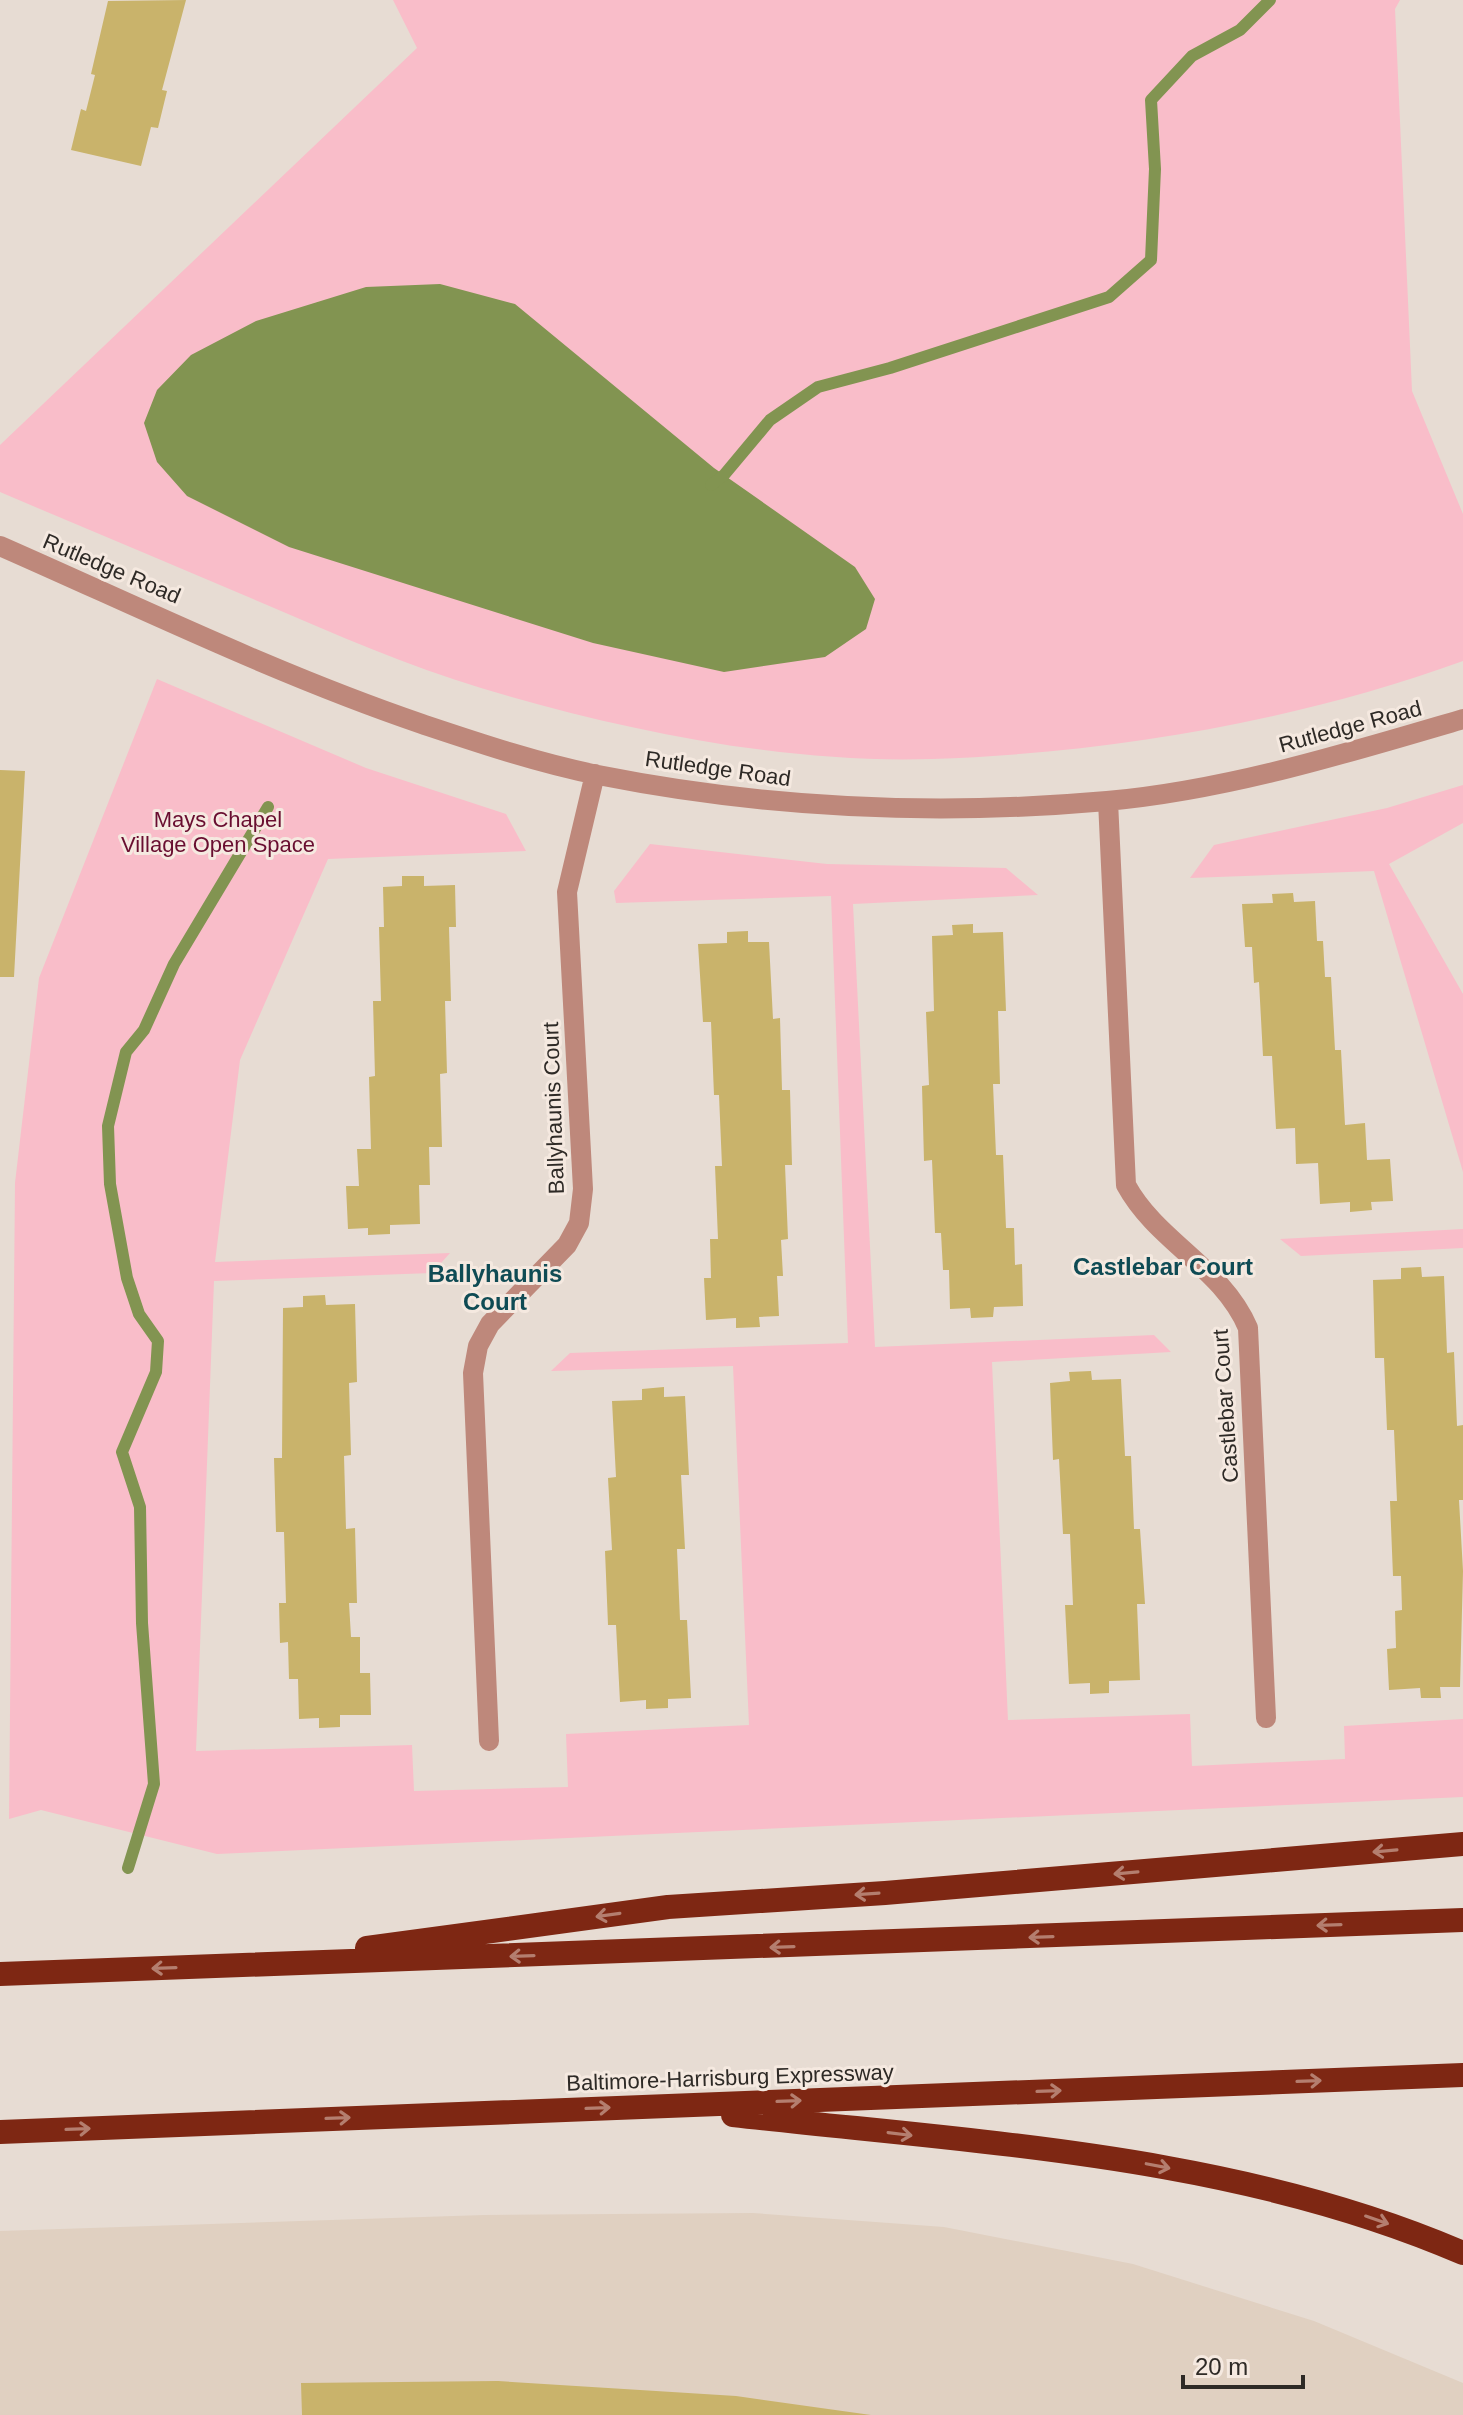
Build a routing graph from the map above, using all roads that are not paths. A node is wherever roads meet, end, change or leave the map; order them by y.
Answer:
1 (0, 546) edge
2 (1463, 719) edge
3 (595, 774) junction
4 (1108, 801) junction
5 (1266, 1718) dead end
6 (489, 1741) dead end
7 (1463, 1844) edge
8 (1463, 1920) edge
9 (242, 1965) junction
10 (0, 1974) edge
11 (1463, 2075) edge
12 (656, 2106) junction
13 (0, 2132) edge
14 (1463, 2253) edge

1 - 3 street, Rutledge Road
2 - 4 street, Rutledge Road
3 - 4 street, Rutledge Road
3 - 6 street, Ballyhaunis Court
4 - 5 street, Castlebar Court
7 -> 9 highway
8 -> 9 highway
9 -> 10 highway
12 -> 11 highway, Baltimore-Harrisburg Expressway
13 -> 12 highway, Baltimore-Harrisburg Expressway
12 -> 14 highway

